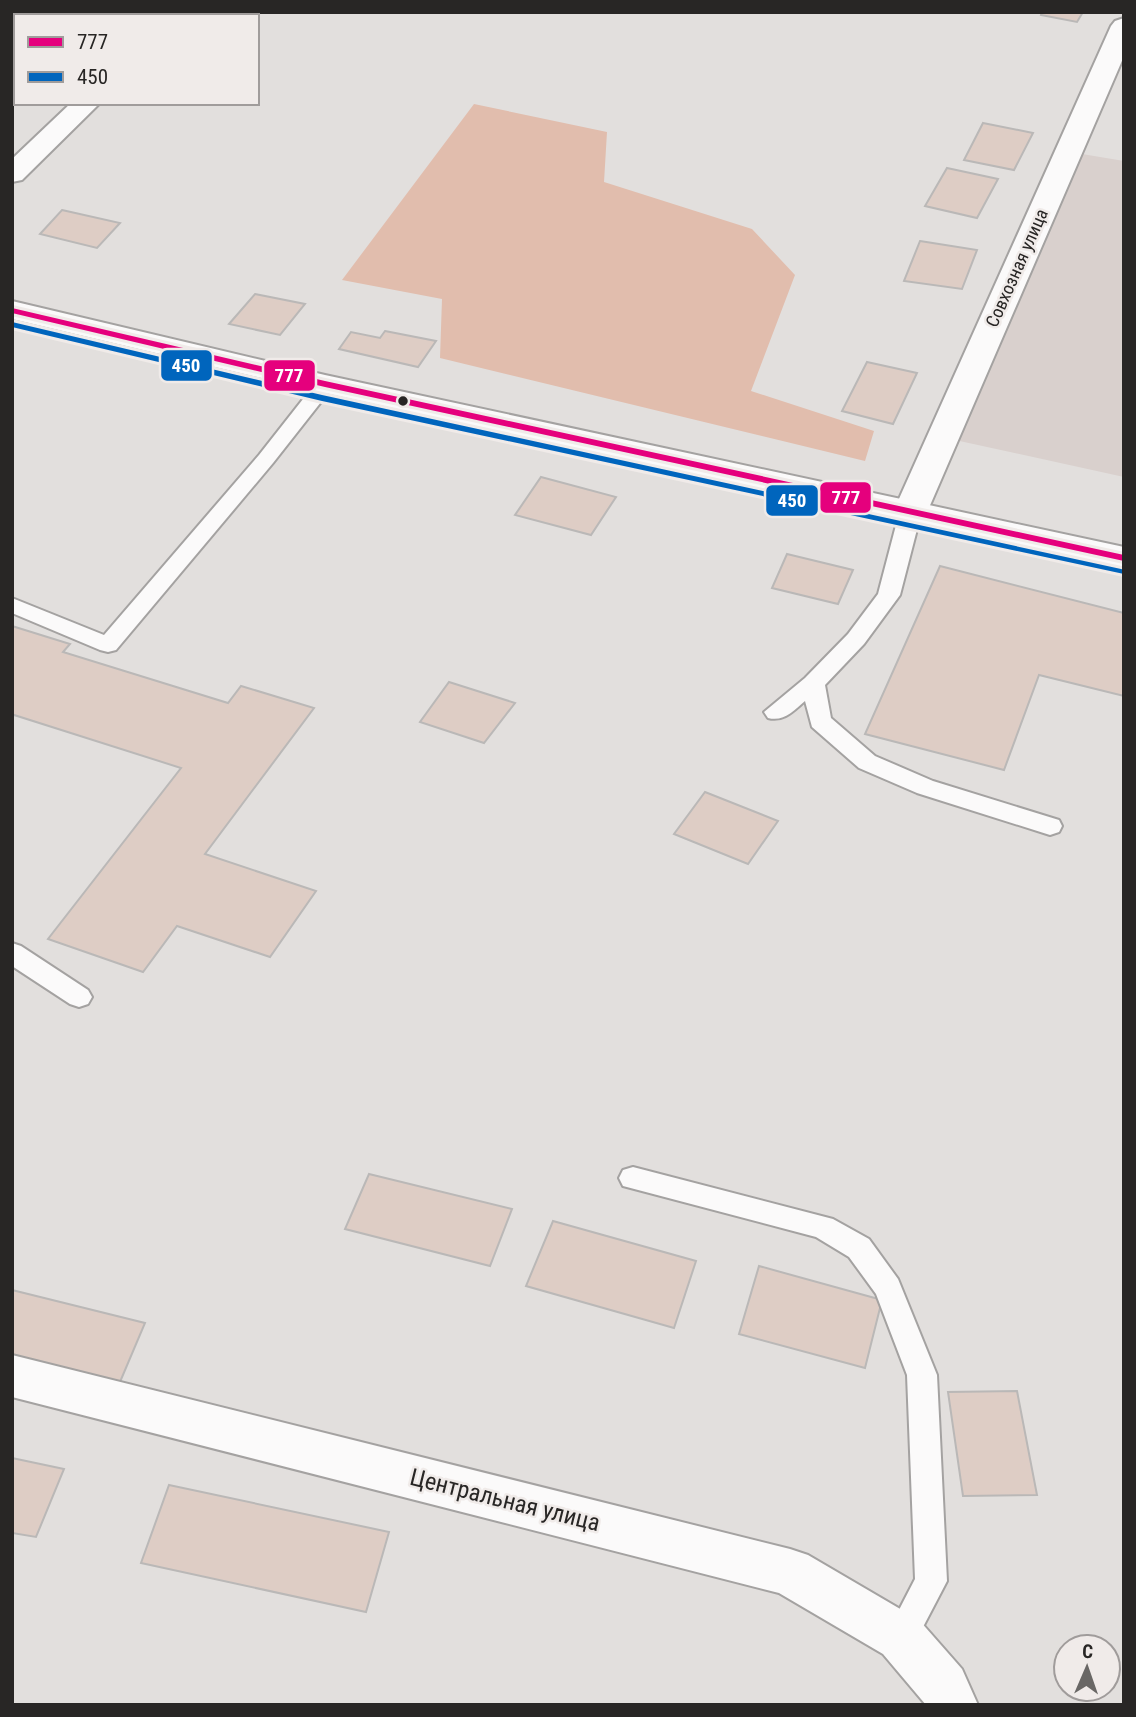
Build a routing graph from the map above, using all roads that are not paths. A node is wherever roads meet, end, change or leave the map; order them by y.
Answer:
1 (1124, 26) edge
2 (86, 105) edge
3 (12, 174) edge
4 (12, 310) edge
5 (325, 384) junction
6 (911, 510) junction
7 (1124, 558) edge
8 (12, 606) edge
9 (813, 683) junction
10 (776, 712) dead end
11 (1050, 826) dead end
12 (12, 953) edge
13 (79, 997) dead end
14 (633, 1178) dead end
15 (12, 1376) edge
16 (901, 1637) junction
17 (952, 1705) edge

1 - 6 street, Совхозная улица
2 - 3 street
4 - 5 street
5 - 6 street
5 - 8 lane
6 - 7 street
6 - 9 lane
9 - 10 lane
9 - 11 lane
12 - 13 lane
14 - 16 lane
15 - 16 street, Центральная улица
16 - 17 street, Центральная улица

